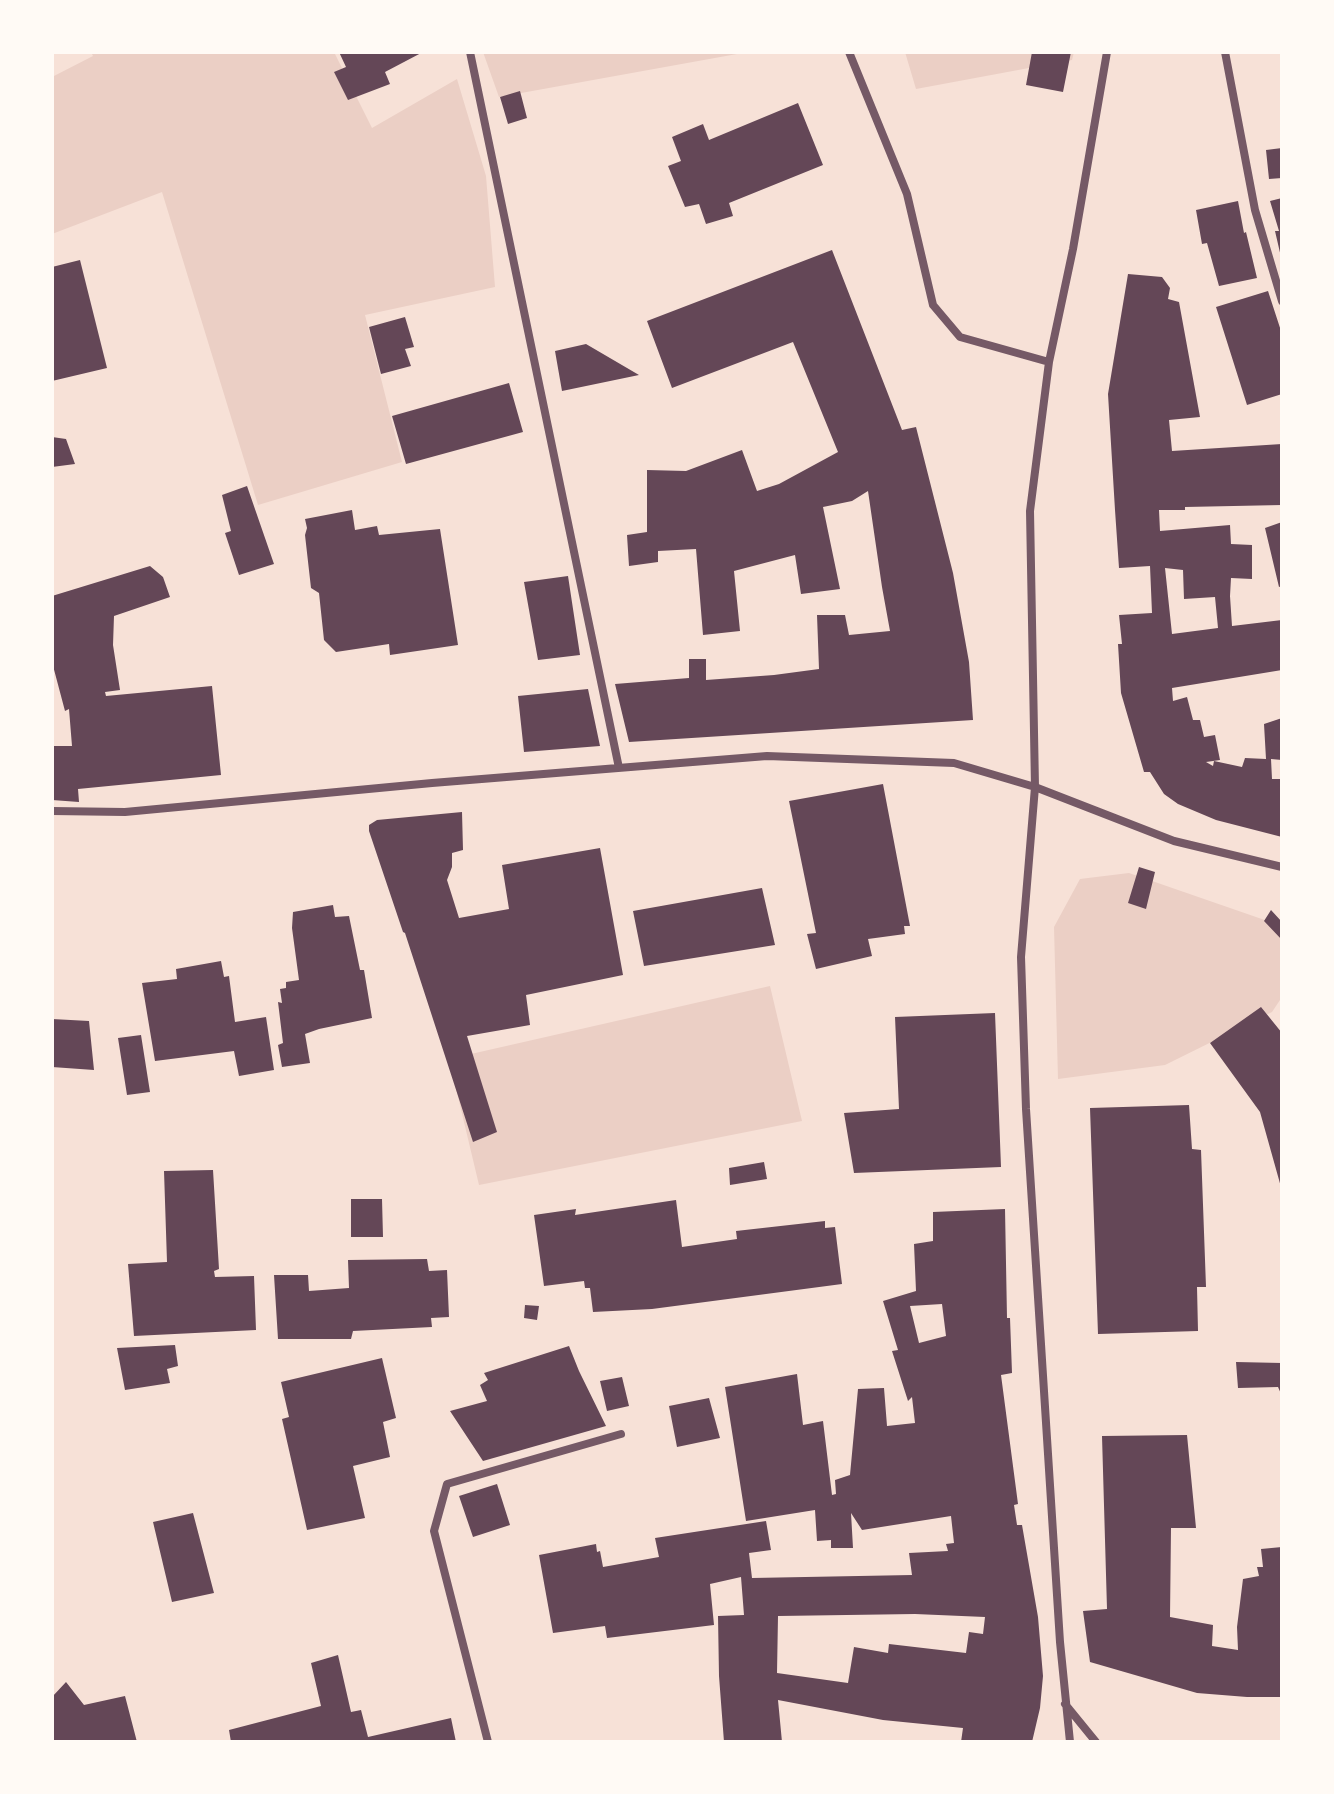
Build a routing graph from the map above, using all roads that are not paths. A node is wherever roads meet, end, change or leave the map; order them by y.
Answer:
1 (470, 52) edge
2 (849, 52) edge
3 (1107, 52) edge
4 (1225, 52) edge
5 (1282, 301) edge
6 (1049, 362) junction
7 (619, 768) junction
8 (1035, 787) junction
9 (52, 811) edge
10 (1282, 867) edge
11 (621, 1434) dead end
12 (1065, 1703) junction
13 (488, 1742) edge
14 (1070, 1742) edge
15 (1096, 1742) edge

1 - 7 street
2 - 6 street
3 - 6 street
4 - 5 street
6 - 8 street
7 - 8 street
7 - 9 street
8 - 10 street
8 - 12 street
11 - 13 street
12 - 14 street
12 - 15 street

